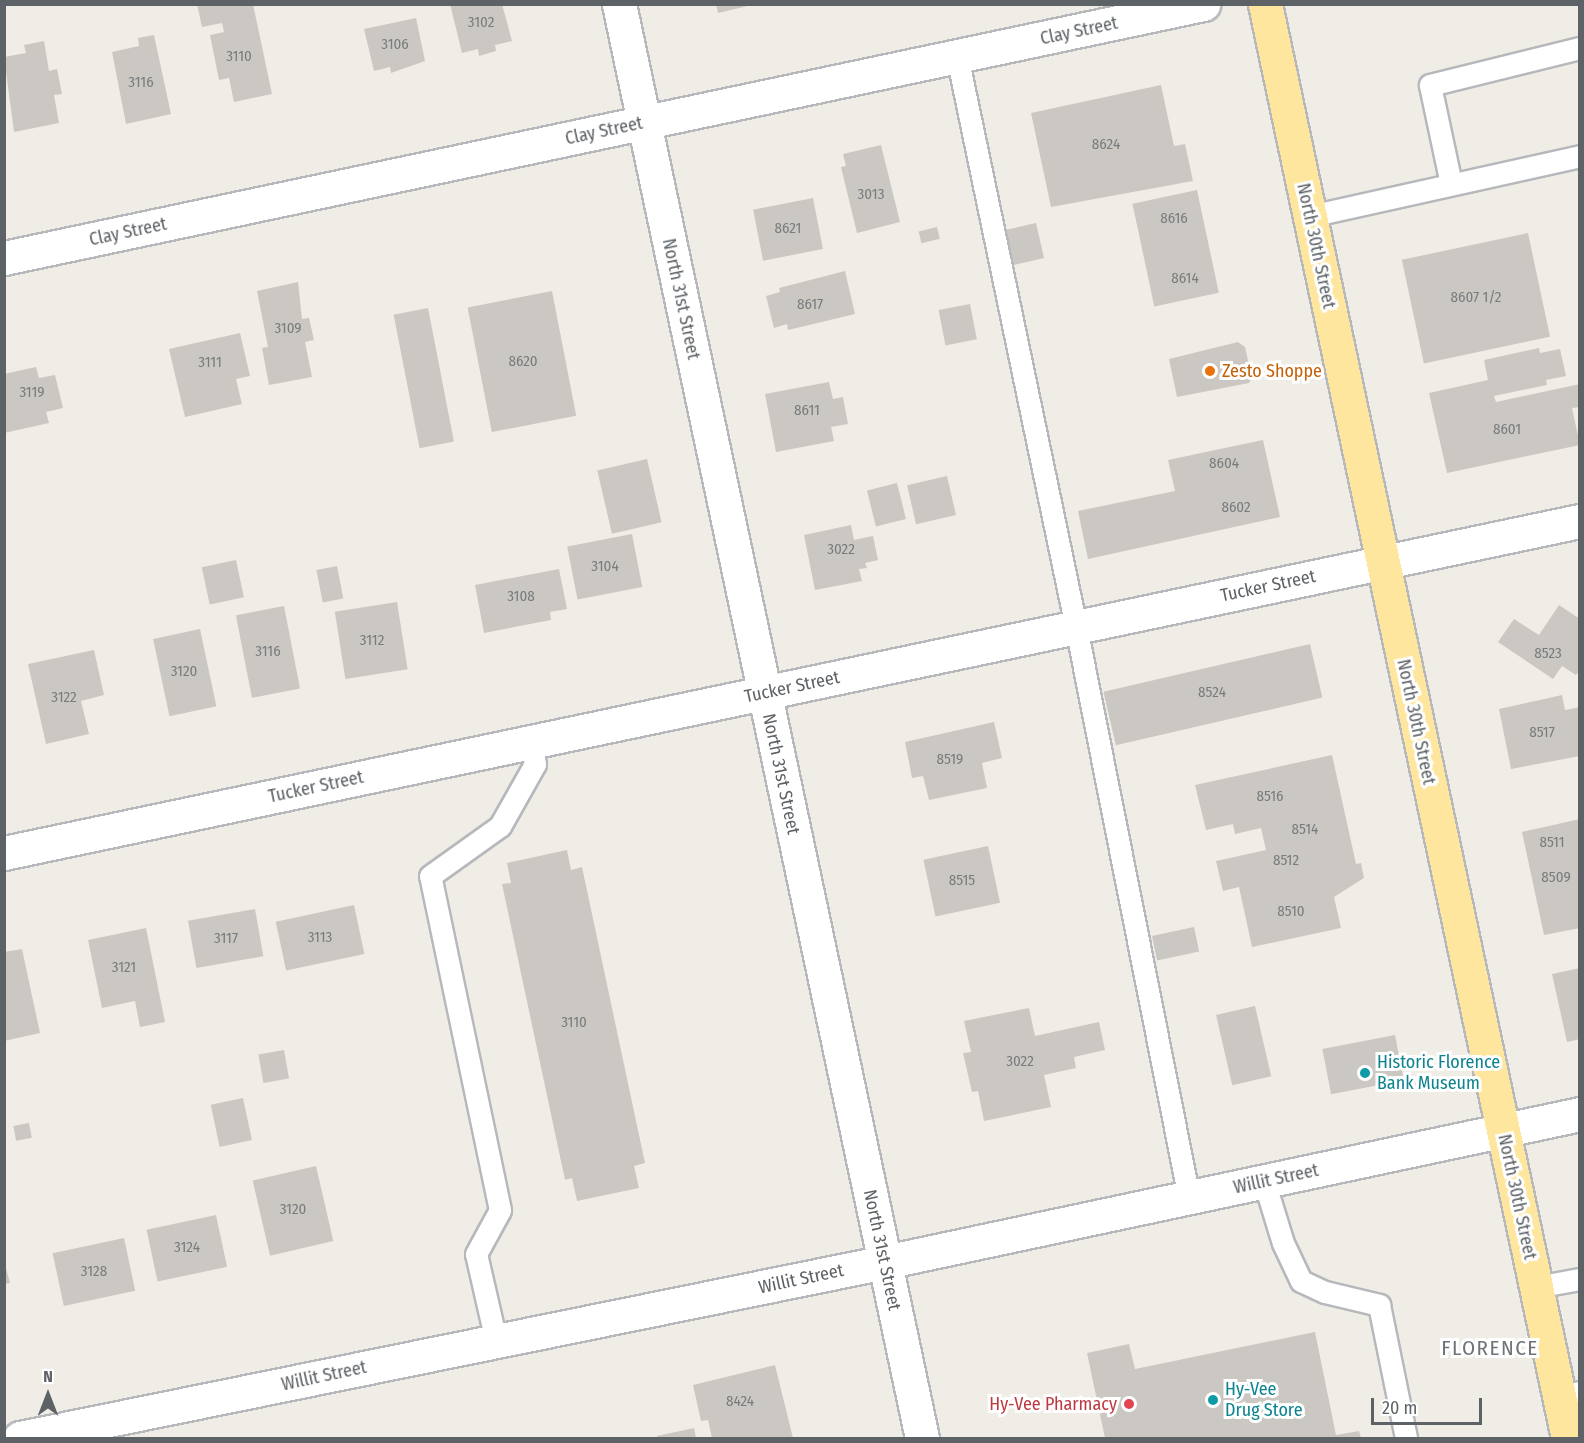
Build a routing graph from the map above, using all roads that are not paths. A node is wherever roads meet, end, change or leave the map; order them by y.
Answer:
1 (619, 4) edge
2 (1203, 4) edge
3 (1265, 4) edge
4 (1580, 48) edge
5 (957, 56) junction
6 (644, 122) junction
7 (1580, 156) edge
8 (1451, 184) junction
9 (1310, 216) junction
10 (4, 258) edge
11 (1580, 521) edge
12 (1382, 562) junction
13 (1076, 627) junction
14 (764, 693) junction
15 (531, 742) junction
16 (4, 853) edge
17 (1580, 1114) edge
18 (1503, 1129) junction
19 (1264, 1181) junction
20 (1189, 1198) junction
21 (885, 1262) junction
22 (1580, 1279) edge
23 (1536, 1287) junction
24 (496, 1341) junction
25 (1569, 1394) edge
26 (20, 1438) edge
27 (922, 1438) edge
28 (1406, 1438) edge
29 (1568, 1438) edge

1 - 6 street, North 31st Street
2 - 5 street, Clay Street
3 - 9 highway, North 30th Street
4 - 8 lane
5 - 6 street, Clay Street
5 - 13 lane
6 - 10 street, Clay Street
6 - 14 street, North 31st Street
7 - 8 lane
8 - 9 lane
9 - 12 highway, North 30th Street
11 - 12 street, Tucker Street
12 - 13 street, Tucker Street
12 - 18 highway, North 30th Street
13 - 14 street, Tucker Street
13 - 20 lane
14 - 15 street, Tucker Street
14 - 21 street, North 31st Street
15 - 16 street, Tucker Street
15 - 24 lane
17 - 18 street, Willit Street
18 - 19 street, Willit Street
18 - 23 highway, North 30th Street
19 - 20 street, Willit Street
19 - 28 lane
20 - 21 street, Willit Street
21 - 24 street, Willit Street
21 - 27 street, North 31st Street
22 - 23 lane
23 - 25 highway, North 30th Street
24 - 26 street, Willit Street
25 - 29 highway, North 30th Street

